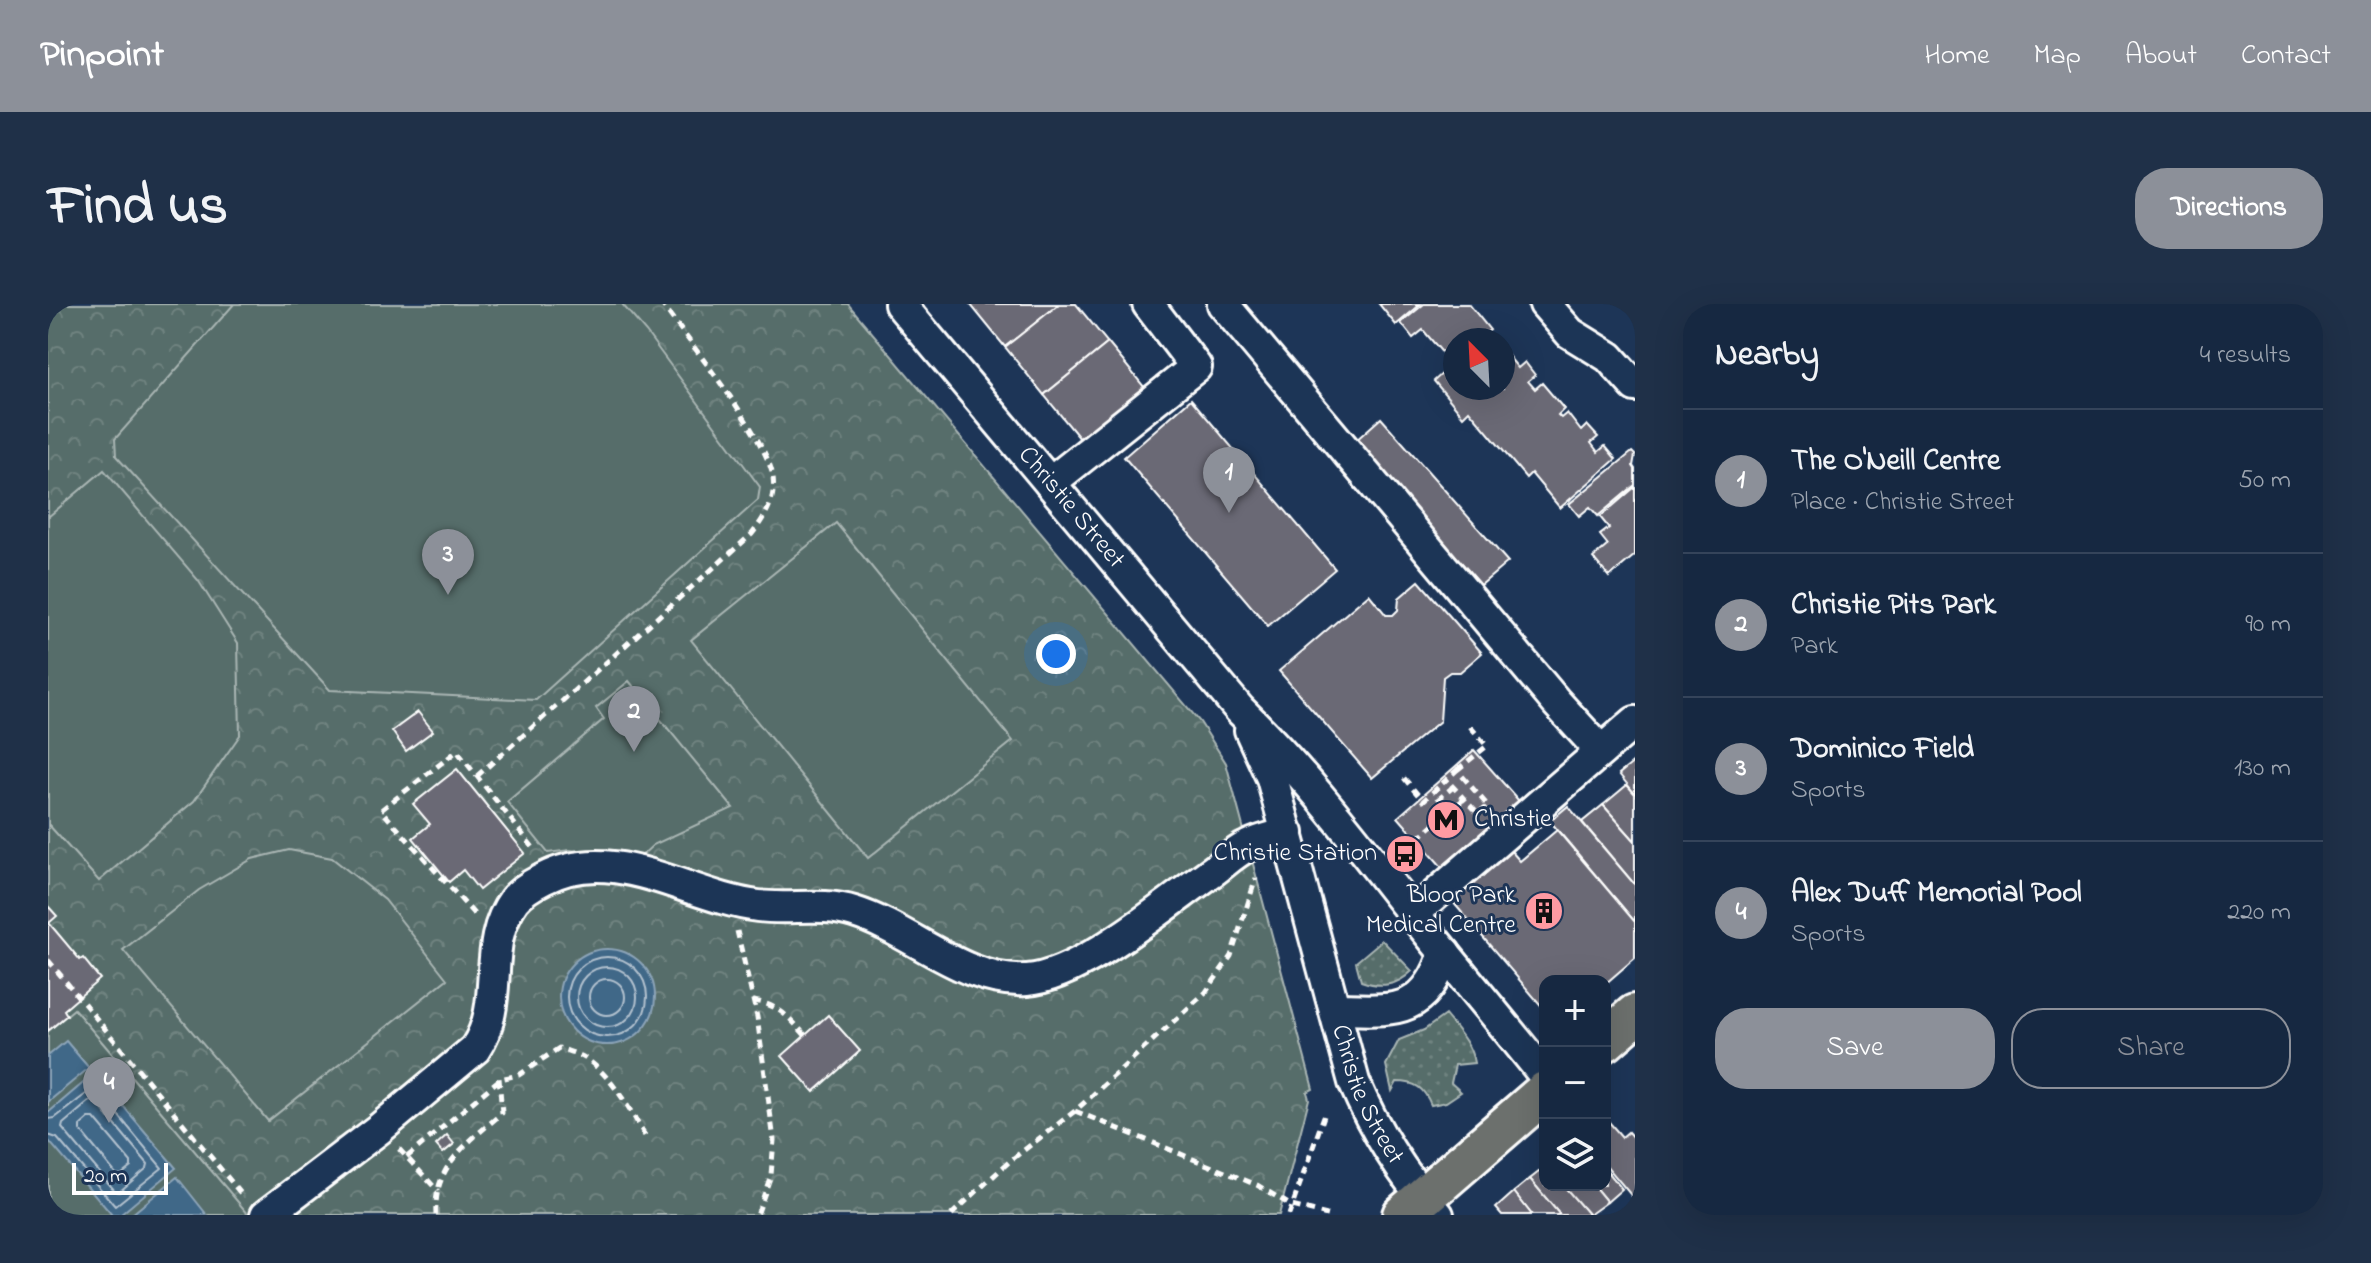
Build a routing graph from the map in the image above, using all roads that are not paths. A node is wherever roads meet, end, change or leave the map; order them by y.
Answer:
1 (900, 304) edge
2 (1148, 304) edge
3 (1223, 304) edge
4 (1545, 304) edge
5 (1635, 386) edge
6 (1050, 483) junction
7 (1240, 710) junction
8 (1635, 722) edge
9 (1601, 751) junction
10 (1288, 833) junction
11 (1413, 914) junction
12 (1445, 953) junction
13 (1335, 1009) junction
14 (1635, 1015) edge
15 (1611, 1036) edge
16 (1539, 1069) edge
17 (1539, 1098) edge
18 (1421, 1209) edge
19 (266, 1215) edge

1 - 6 street, Christie Street
2 - 6 street
3 - 9 street
4 - 5 street
6 - 7 street, Christie Street
7 - 10 street, Christie Street
7 - 11 street, Christie Street
8 - 9 street
9 - 11 street
10 - 13 street, Christie Street
10 - 19 street
11 - 12 street, Christie Street
12 - 13 street
12 - 16 street, Christie Street
13 - 18 street, Christie Street
14 - 15 main road
17 - 18 main road

